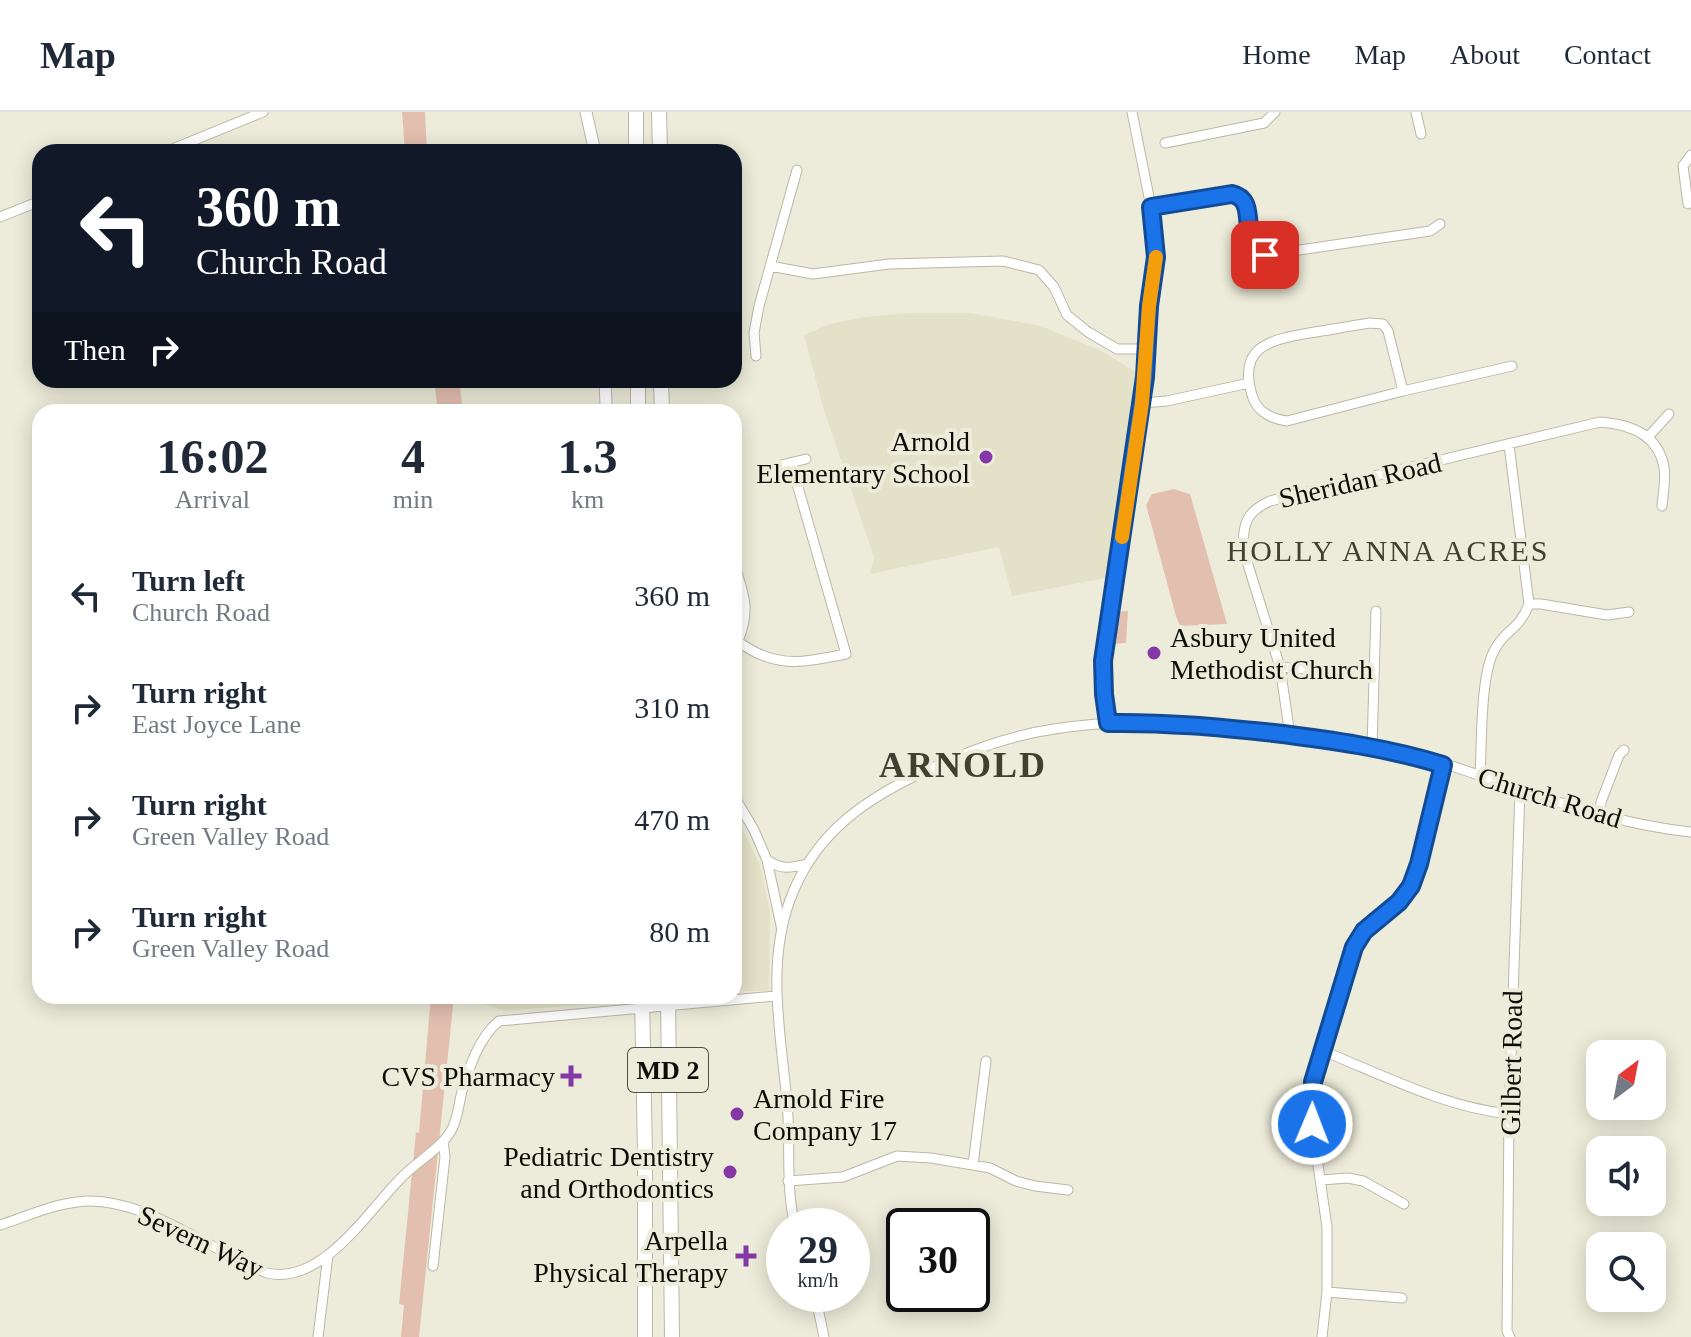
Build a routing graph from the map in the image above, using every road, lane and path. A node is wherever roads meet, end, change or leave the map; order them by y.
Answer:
1 (263, 112) edge
2 (586, 112) edge
3 (636, 112) edge
4 (659, 112) edge
5 (1132, 112) edge
6 (1275, 112) edge
7 (1416, 112) edge
8 (1421, 134) dead end
9 (1165, 143) dead end
10 (185, 144) edge
11 (593, 144) edge
12 (636, 144) edge
13 (660, 144) edge
14 (1691, 155) edge
15 (797, 170) dead end
16 (32, 204) edge
17 (1688, 204) dead end
18 (1151, 207) junction
19 (0, 217) edge
20 (1440, 224) dead end
21 (770, 266) junction
22 (1147, 349) junction
23 (756, 356) dead end
24 (1512, 366) dead end
25 (1249, 383) junction
26 (1403, 391) junction
27 (1142, 403) junction
28 (1669, 414) dead end
29 (1648, 437) junction
30 (1509, 445) junction
31 (806, 459) dead end
32 (791, 463) junction
33 (777, 466) dead end
34 (1662, 506) dead end
35 (742, 590) edge
36 (1529, 604) junction
37 (1376, 611) dead end
38 (1629, 612) dead end
39 (742, 629) edge
40 (742, 644) edge
41 (1280, 667) junction
42 (1374, 674) junction
43 (1108, 723) junction
44 (1290, 735) junction
45 (1372, 747) junction
46 (1624, 750) dead end
47 (1443, 765) junction
48 (1480, 775) junction
49 (1520, 790) junction
50 (742, 810) edge
51 (1600, 813) junction
52 (1691, 832) edge
53 (767, 860) junction
54 (807, 864) junction
55 (782, 930) junction
56 (776, 996) junction
57 (742, 998) edge
58 (630, 1004) edge
59 (642, 1004) edge
60 (668, 1004) edge
61 (1323, 1051) junction
62 (986, 1061) dead end
63 (1509, 1114) junction
64 (443, 1141) junction
65 (973, 1165) junction
66 (1321, 1180) junction
67 (788, 1181) junction
68 (1068, 1190) dead end
69 (1404, 1204) dead end
70 (791, 1208) edge
71 (0, 1225) edge
72 (328, 1255) junction
73 (433, 1266) dead end
74 (1327, 1292) junction
75 (1402, 1298) dead end
76 (819, 1312) edge
77 (318, 1337) edge
78 (645, 1337) edge
79 (672, 1337) edge
80 (824, 1337) edge
81 (1322, 1337) edge
82 (1510, 1337) edge

1 - 10 street
2 - 11 street
3 - 12 highway
4 - 13 highway
5 - 18 street
6 - 9 street
7 - 8 street
14 - 17 street
15 - 21 street
16 - 19 street
18 - 20 street
18 - 22 street
21 - 22 street
21 - 23 street
22 - 27 street
24 - 26 street
25 - 26 street
25 - 26 street
25 - 27 street
27 - 43 street
28 - 29 street
29 - 30 street, Sheridan Road
29 - 34 street
30 - 36 street
30 - 41 street, Sheridan Road
31 - 32 street
32 - 33 street
32 - 40 street
35 - 39 street
36 - 38 street
36 - 48 street
37 - 42 street
41 - 42 street
41 - 44 street, Sheridan Road
42 - 45 street
43 - 44 street, Church Road
43 - 54 street, Church Road
44 - 45 street, Church Road
45 - 47 street, Church Road
46 - 51 street
47 - 48 street, Church Road
47 - 61 street
48 - 49 street, Church Road
49 - 51 street, Church Road
49 - 63 street, Gilbert Road
50 - 53 street
51 - 52 street, Church Road
53 - 54 street
53 - 55 street
54 - 55 street, Church Road
55 - 56 street
56 - 57 street
56 - 67 street
58 - 64 street, Severn Way
59 - 78 highway, MD 2
60 - 79 highway, MD 2
61 - 63 street
61 - 66 street
62 - 65 street
63 - 82 street, Gilbert Road
64 - 72 street, Severn Way
64 - 73 street
65 - 67 street
65 - 68 street
66 - 69 street
66 - 74 street
67 - 70 street
71 - 72 street, Severn Way
72 - 77 street
74 - 75 street
74 - 81 street
76 - 80 street

